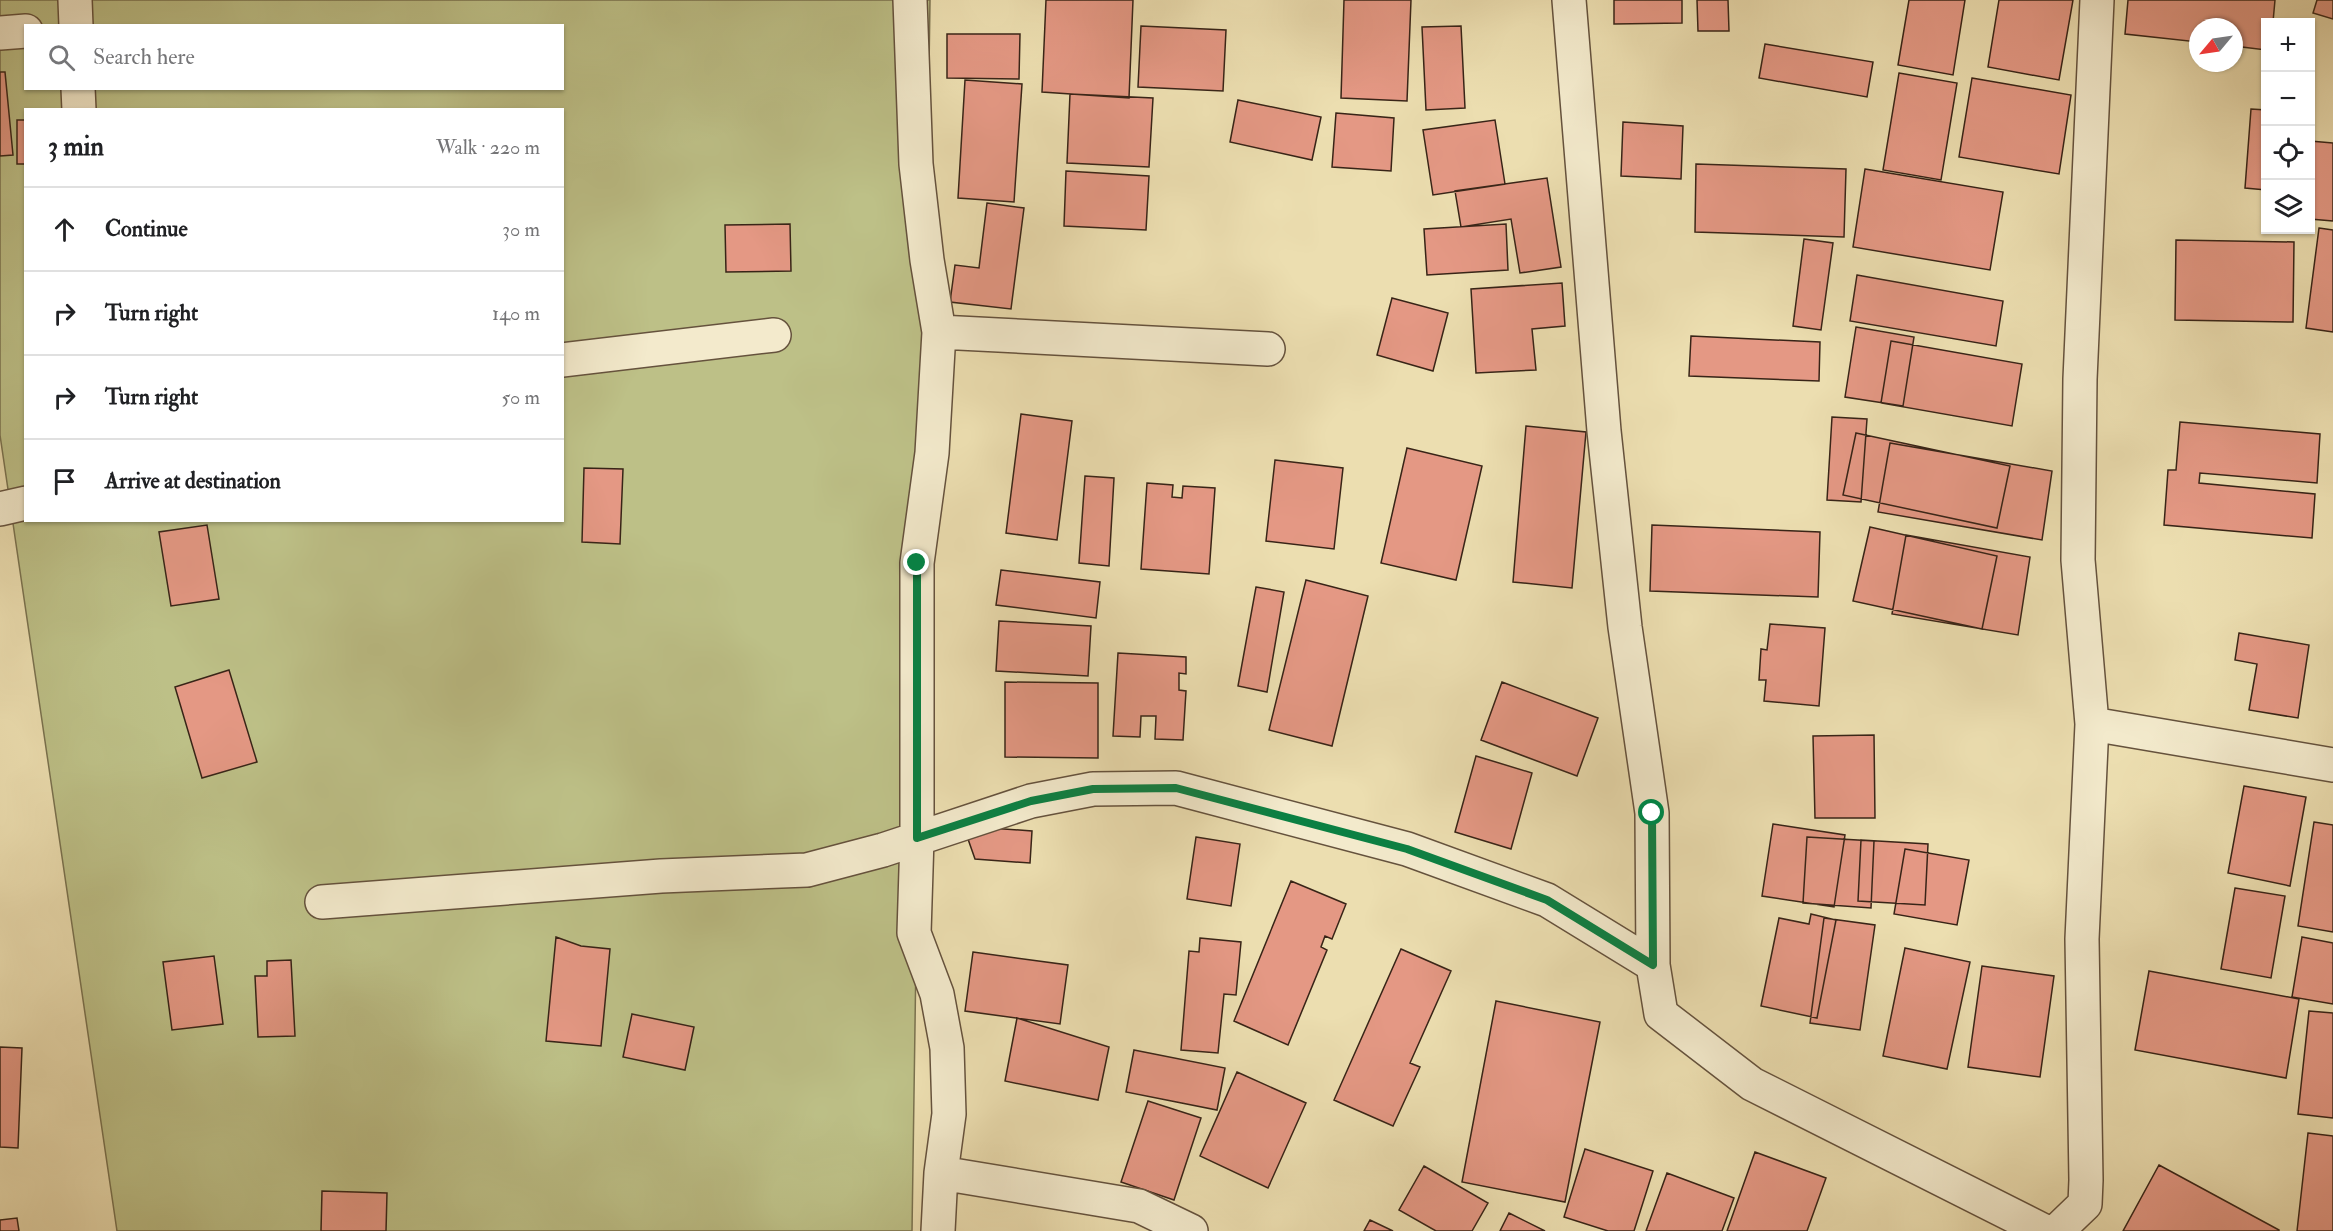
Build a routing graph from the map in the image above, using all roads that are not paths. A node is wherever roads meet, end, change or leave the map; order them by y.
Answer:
1 (75, 0) edge
2 (910, 0) edge
3 (1569, 0) edge
4 (2097, 0) edge
5 (76, 24) edge
6 (24, 31) edge
7 (0, 33) edge
8 (78, 90) edge
9 (79, 108) edge
10 (939, 332) junction
11 (774, 335) dead end
12 (1268, 349) dead end
13 (564, 360) edge
14 (24, 503) edge
15 (0, 509) edge
16 (2092, 724) junction
17 (2333, 765) edge
18 (917, 838) junction
19 (322, 902) dead end
20 (1653, 965) junction
21 (941, 1173) junction
22 (938, 1231) edge
23 (1191, 1231) edge
24 (2044, 1231) edge
25 (2057, 1231) edge

1 - 5 street
2 - 10 street
3 - 20 street
4 - 16 street
6 - 7 street
8 - 9 street
10 - 12 street
10 - 18 street
11 - 13 street
14 - 15 street
16 - 17 street
16 - 25 street
18 - 19 street
18 - 20 street
18 - 21 street
20 - 24 street
21 - 22 street
21 - 23 street

